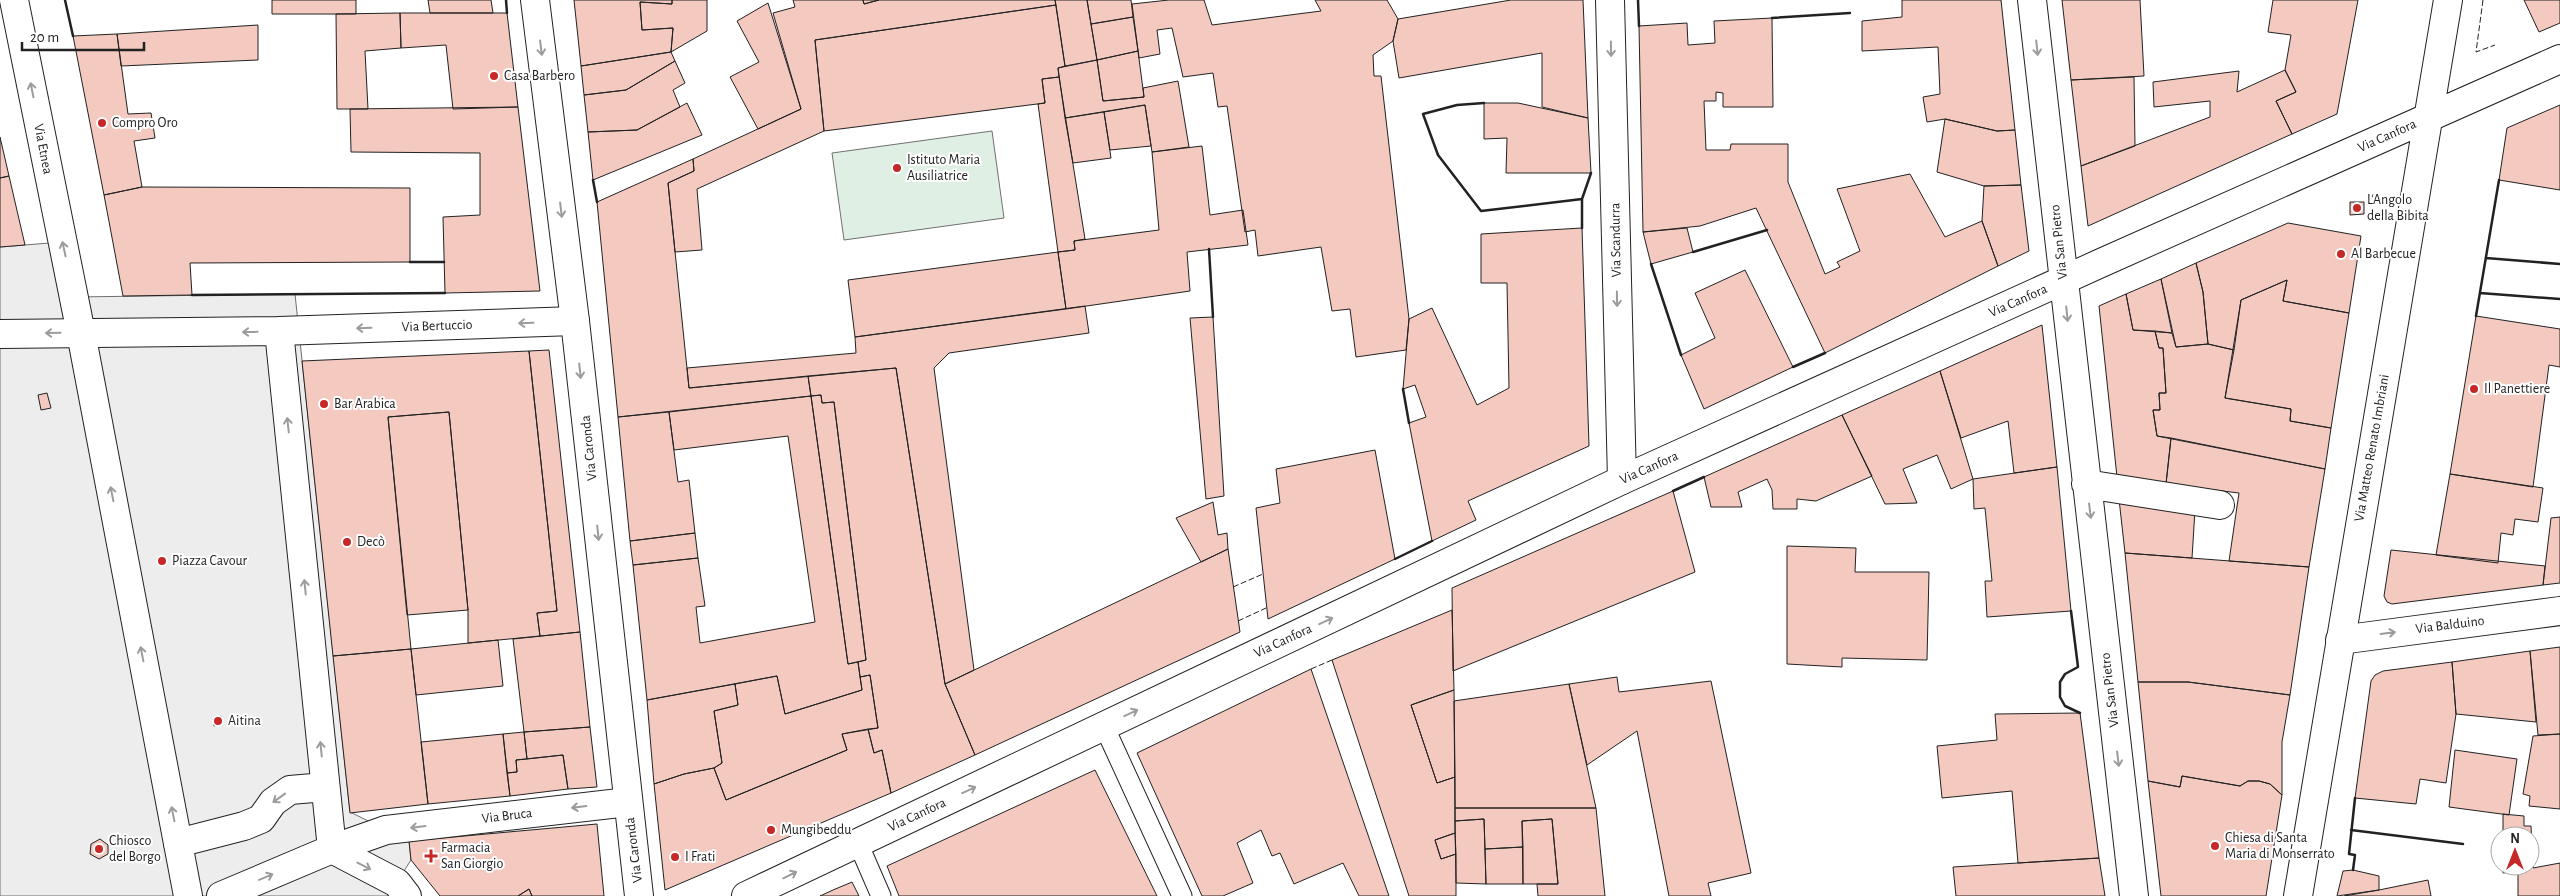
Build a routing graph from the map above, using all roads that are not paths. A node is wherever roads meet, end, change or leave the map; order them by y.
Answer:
1 (14, 0) edge
2 (535, 0) edge
3 (1610, 0) edge
4 (2032, 0) edge
5 (2448, 0) edge
6 (2560, 60) edge
7 (2428, 118) junction
8 (2064, 280) junction
9 (575, 321) junction
10 (289, 331) junction
11 (81, 333) junction
12 (0, 334) edge
13 (1622, 480) junction
14 (2086, 484) junction
15 (2220, 505) dead end
16 (2560, 611) edge
17 (2340, 640) junction
18 (1104, 726) junction
19 (325, 787) junction
20 (628, 802) junction
21 (178, 843) junction
22 (858, 843) junction
23 (332, 850) junction
24 (402, 889) edge
25 (188, 896) edge
26 (221, 896) edge
27 (639, 896) edge
28 (746, 896) edge
29 (881, 896) edge
30 (1182, 896) edge
31 (2134, 896) edge
32 (2298, 896) edge

11 -> 1 street, Via Etnea
2 -> 9 street, Via Caronda
3 -> 13 street, Via Scandurra
4 -> 8 street, Via San Pietro
5 - 7 street, Via Matteo Renato Imbriani
6 - 7 street, Via Canfora
7 - 8 street, Via Canfora
7 - 17 street, Via Matteo Renato Imbriani
8 - 13 street, Via Canfora
8 -> 14 street, Via San Pietro
9 -> 10 street, Via Bertuccio
9 -> 20 street, Via Caronda
10 -> 11 street, Via Bertuccio
19 -> 10 street
11 -> 12 street, Via Bertuccio
21 -> 11 street, Via Etnea
18 -> 13 street, Via Canfora
14 - 15 street
14 -> 31 street, Via San Pietro
17 -> 16 street, Via Balduino
17 - 32 street, Via Matteo Renato Imbriani
22 -> 18 street, Via Canfora
18 - 30 lane
19 -> 21 street
19 - 23 street
20 -> 23 street, Via Bruca
20 - 27 street, Via Caronda
21 - 25 street, Via Etnea
28 -> 22 street, Via Canfora
22 - 29 lane
23 -> 24 street
26 -> 23 street, Via Bruca

